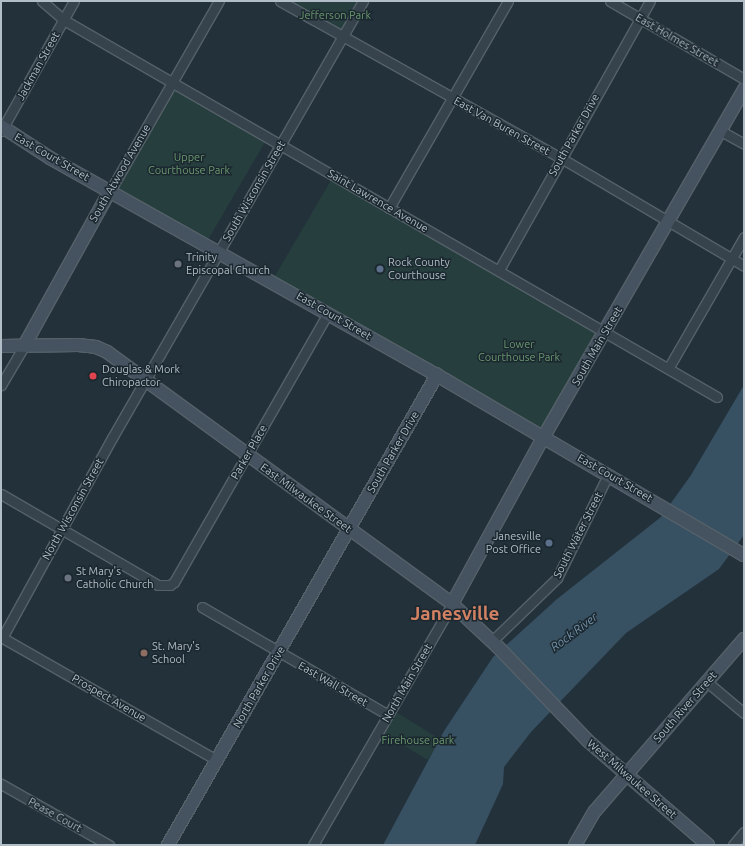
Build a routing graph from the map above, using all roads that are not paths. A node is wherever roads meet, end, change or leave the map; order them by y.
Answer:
1 (42, 1) edge
2 (74, 1) edge
3 (219, 1) edge
4 (280, 1) edge
5 (363, 1) edge
6 (508, 1) edge
7 (610, 1) edge
8 (650, 1) edge
9 (640, 19) junction
10 (64, 20) junction
11 (342, 36) junction
12 (744, 79) edge
13 (173, 82) junction
14 (744, 89) edge
15 (451, 98) junction
16 (2, 128) edge
17 (721, 130) junction
18 (744, 144) edge
19 (281, 145) junction
20 (561, 158) junction
21 (110, 191) junction
22 (389, 208) junction
23 (668, 222) junction
24 (744, 238) edge
25 (219, 252) junction
26 (732, 259) junction
27 (744, 266) edge
28 (499, 270) junction
29 (328, 313) junction
30 (606, 330) junction
31 (1, 346) edge
32 (24, 346) junction
33 (669, 367) junction
34 (437, 375) junction
35 (146, 382) junction
36 (1, 385) edge
37 (718, 397) dead end
38 (544, 436) junction
39 (247, 456) junction
40 (608, 475) junction
41 (1, 494) edge
42 (62, 528) junction
43 (349, 529) junction
44 (740, 554) edge
45 (452, 604) junction
46 (202, 608) dead end
47 (2, 637) edge
48 (744, 639) edge
49 (496, 645) junction
50 (279, 652) junction
51 (707, 682) junction
52 (558, 710) joint
53 (744, 713) edge
54 (388, 715) junction
55 (217, 760) junction
56 (627, 776) junction
57 (1, 784) edge
58 (744, 832) edge
59 (109, 845) edge
60 (168, 845) edge
61 (313, 845) edge
62 (575, 845) edge
63 (708, 845) edge
64 (733, 845) edge

1 - 10 street, Saint Lawrence Avenue
2 - 10 street, Jackman Street
3 - 13 street, South Atwood Avenue
4 - 11 street, East Van Buren Street
5 - 11 street, South Wisconsin Street
6 - 15 street
7 - 9 street, East Holmes Street
8 - 9 street, South Parker Drive
9 - 12 street, East Holmes Street
9 - 20 street, South Parker Drive
10 - 13 street, Saint Lawrence Avenue
10 - 16 street, Jackman Street
11 - 15 street, East Van Buren Street
11 - 19 street, South Wisconsin Street
13 - 19 street, Saint Lawrence Avenue
13 - 21 street, South Atwood Avenue
14 - 17 main road, South Main Street
15 - 20 street, East Van Buren Street
15 - 22 street
16 - 21 main road, East Court Street
17 - 18 street
17 - 23 main road, South Main Street
19 - 22 street, Saint Lawrence Avenue
19 - 25 street, South Wisconsin Street
20 - 23 street, East Van Buren Street
20 - 28 street, South Parker Drive
21 - 25 main road, East Court Street
21 - 32 main road, South Atwood Avenue
22 - 28 street, Saint Lawrence Avenue
23 - 26 street, East Van Buren Street
23 - 30 main road, South Main Street
24 - 26 street
25 - 29 main road, East Court Street
25 - 35 street, South Wisconsin Street
26 - 27 street, East Van Buren Street
26 - 33 street
28 - 30 street, Saint Lawrence Avenue
29 - 34 main road, East Court Street
29 - 39 street, Parker Place
30 - 33 street, Saint Lawrence Avenue
30 - 38 main road, South Main Street
31 - 32 main road, East Milwaukee Street
32 - 35 main road, East Milwaukee Street
32 - 36 street
33 - 37 street, Saint Lawrence Avenue
34 - 38 main road, East Court Street
34 - 43 main road, South Parker Drive
35 - 39 main road, East Milwaukee Street
35 - 42 street, North Wisconsin Street
38 - 40 main road, East Court Street
38 - 45 main road, South Main Street
39 - 42 street, Parker Place
39 - 43 main road, East Milwaukee Street
40 - 44 main road, East Court Street
40 - 49 street, South Water Street
41 - 42 street
42 - 47 street, North Wisconsin Street
43 - 45 main road, East Milwaukee Street
43 - 50 main road, North Parker Drive
45 - 49 main road, East Milwaukee Street
45 - 54 street, North Main Street
46 - 50 street, East Wall Street
47 - 55 street, Prospect Avenue
48 - 51 main road, South River Street
49 - 52 main road, East Milwaukee Street
50 - 54 street, East Wall Street
50 - 55 main road, North Parker Drive
51 - 53 street
51 - 56 main road, South River Street
52 - 56 main road, West Milwaukee Street
54 - 61 street, North Main Street
55 - 60 main road, North Parker Drive
56 - 62 main road, South River Street
56 - 63 main road, West Milwaukee Street
57 - 59 street, Pease Court
58 - 64 street

